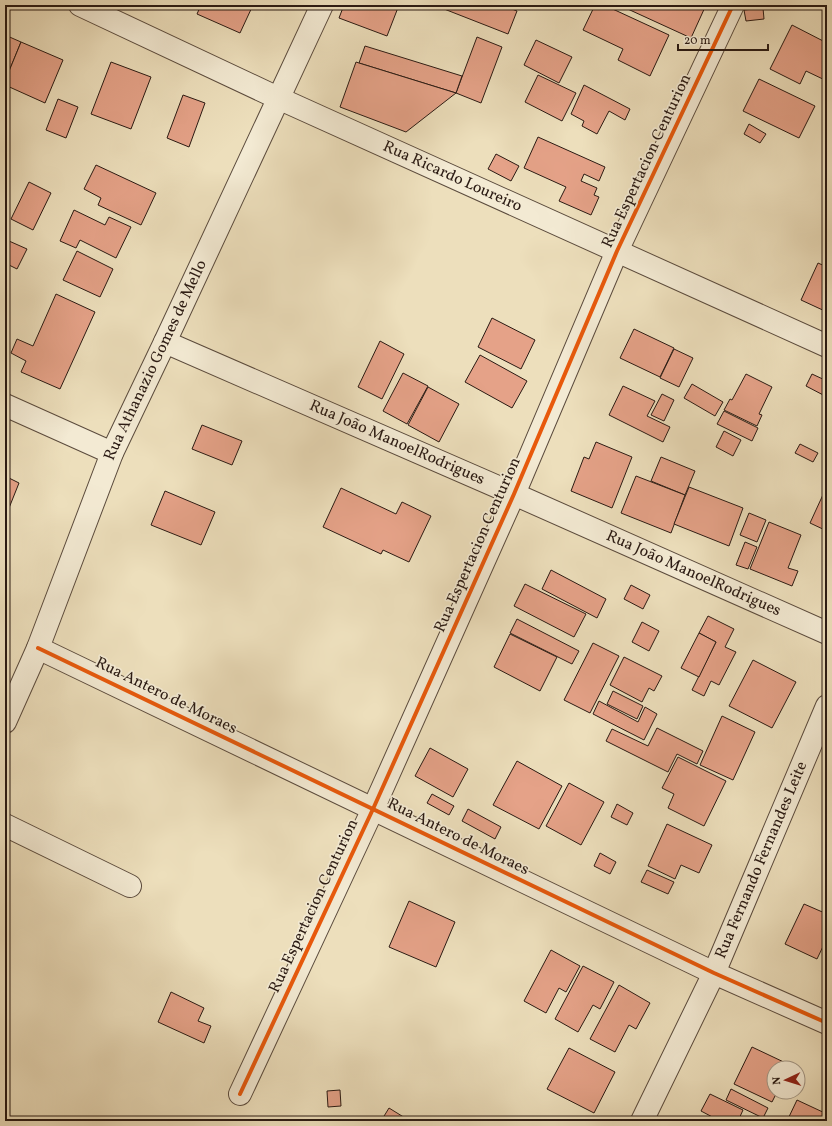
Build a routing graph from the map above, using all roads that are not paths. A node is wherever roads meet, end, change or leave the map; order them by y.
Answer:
1 (80, 5) edge
2 (322, 5) edge
3 (733, 5) edge
4 (278, 98) junction
5 (618, 251) junction
6 (165, 342) junction
7 (827, 346) edge
8 (5, 405) edge
9 (112, 453) junction
10 (514, 494) junction
11 (827, 633) edge
12 (38, 648) junction
13 (827, 706) edge
14 (5, 722) edge
15 (373, 809) junction
16 (5, 825) edge
17 (130, 886) dead end
18 (714, 973) junction
19 (827, 1023) edge
20 (240, 1094) dead end
21 (642, 1121) edge

1 - 4 street, Rua Ricardo Loureiro
2 - 4 street, Rua Athanazio Gomes de Mello
3 - 5 street, Rua Espertacion Centurion
4 - 5 street, Rua Ricardo Loureiro
4 - 6 street, Rua Athanazio Gomes de Mello
5 - 7 street, Rua Ricardo Loureiro
5 - 10 street, Rua Espertacion Centurion
6 - 9 street, Rua Athanazio Gomes de Mello
6 - 10 street, Rua João ManoelRodrigues
8 - 9 street
9 - 12 street, Rua Athanazio Gomes de Mello
10 - 11 street, Rua João ManoelRodrigues
10 - 15 street, Rua Espertacion Centurion
12 - 14 street, Rua Athanazio Gomes de Mello
12 - 15 street, Rua Antero de Moraes
13 - 18 street, Rua Fernando Fernandes Leite
15 - 18 street, Rua Antero de Moraes
15 - 20 street, Rua Espertacion Centurion
16 - 17 street
18 - 19 street, Rua Antero de Moraes
18 - 21 street, Rua Fernando Fernandes Leite

